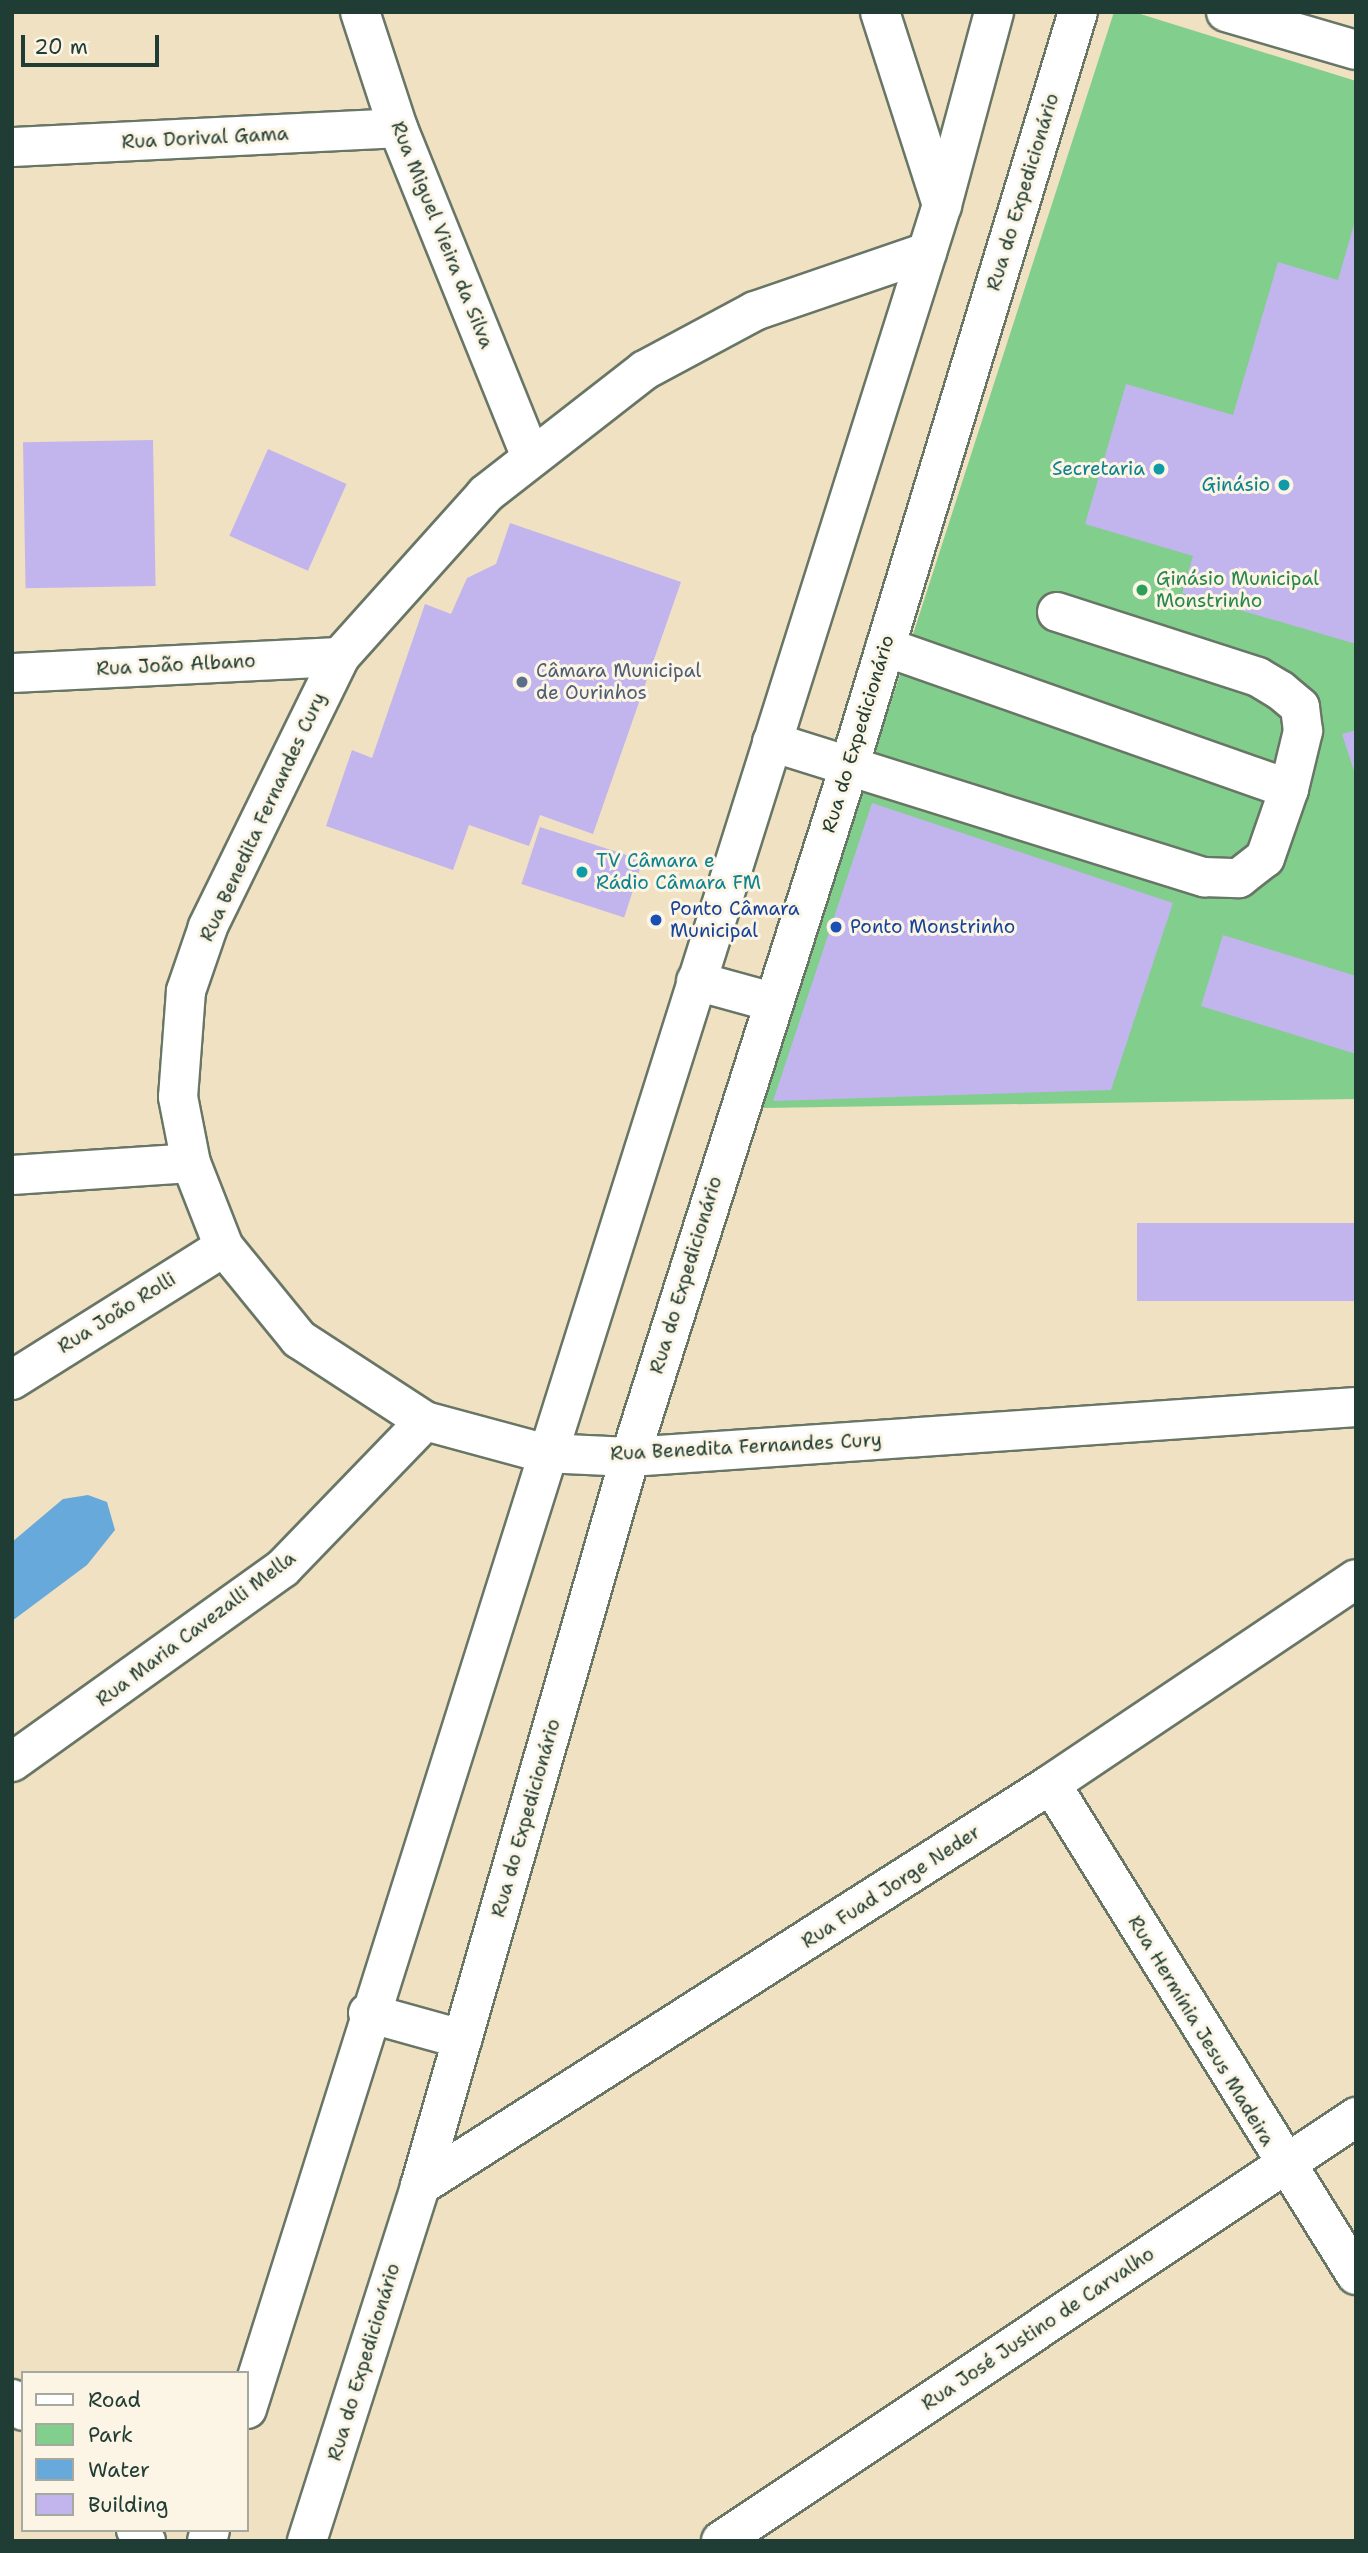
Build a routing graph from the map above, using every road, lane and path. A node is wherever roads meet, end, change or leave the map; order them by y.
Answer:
1 (360, 12) edge
2 (880, 12) edge
3 (994, 12) edge
4 (1077, 12) edge
5 (1226, 12) edge
6 (1356, 50) edge
7 (398, 128) junction
8 (12, 147) edge
9 (942, 205) junction
10 (927, 252) junction
11 (530, 455) junction
12 (1057, 612) dead end
13 (885, 647) junction
14 (340, 657) junction
15 (12, 673) edge
16 (772, 743) junction
17 (849, 767) junction
18 (1289, 789) junction
19 (696, 981) junction
20 (772, 1002) junction
21 (191, 1163) junction
22 (12, 1175) edge
23 (224, 1247) junction
24 (12, 1380) edge
25 (1356, 1407) edge
26 (425, 1420) junction
27 (544, 1452) junction
28 (630, 1457) junction
29 (1356, 1579) edge
30 (12, 1762) edge
31 (1051, 1784) junction
32 (368, 2013) junction
33 (462, 2039) junction
34 (1356, 2117) edge
35 (1283, 2165) junction
36 (420, 2186) junction
37 (1356, 2274) edge
38 (248, 2406) edge
39 (307, 2541) edge
40 (720, 2541) edge

1 - 7 street, Rua Miguel Vieira da Silva
2 - 9 street
3 - 9 street
4 - 13 street, Rua do Expedicionário
5 - 6 street
7 - 8 street, Rua Dorival Gama
7 - 11 street, Rua Miguel Vieira da Silva
9 - 10 street
10 - 11 street, Rua Benedita Fernandes Cury
10 - 16 street
11 - 14 street, Rua Benedita Fernandes Cury
12 - 18 street
13 - 17 street, Rua do Expedicionário
13 - 18 street
14 - 15 street, Rua João Albano
14 - 21 street, Rua Benedita Fernandes Cury
16 - 17 street
16 - 19 street
17 - 18 street
17 - 20 street, Rua do Expedicionário
19 - 20 street
19 - 27 street
20 - 28 street, Rua do Expedicionário
21 - 22 street
21 - 23 street, Rua Benedita Fernandes Cury
23 - 24 street, Rua João Rolli
23 - 26 street, Rua Benedita Fernandes Cury
25 - 28 street, Rua Benedita Fernandes Cury
26 - 27 street, Rua Benedita Fernandes Cury
26 - 30 street, Rua Maria Cavezalli Mella
27 - 28 street, Rua Benedita Fernandes Cury
27 - 32 street
28 - 33 street, Rua do Expedicionário
29 - 31 street, Rua Fuad Jorge Neder
31 - 35 street, Rua Hermínia Jesus Madeira
31 - 36 street, Rua Fuad Jorge Neder
32 - 33 street
32 - 38 street
33 - 36 street, Rua do Expedicionário
34 - 35 street, Rua José Justino de Carvalho
35 - 37 street, Rua Hermínia Jesus Madeira
35 - 40 street, Rua José Justino de Carvalho
36 - 39 street, Rua do Expedicionário

